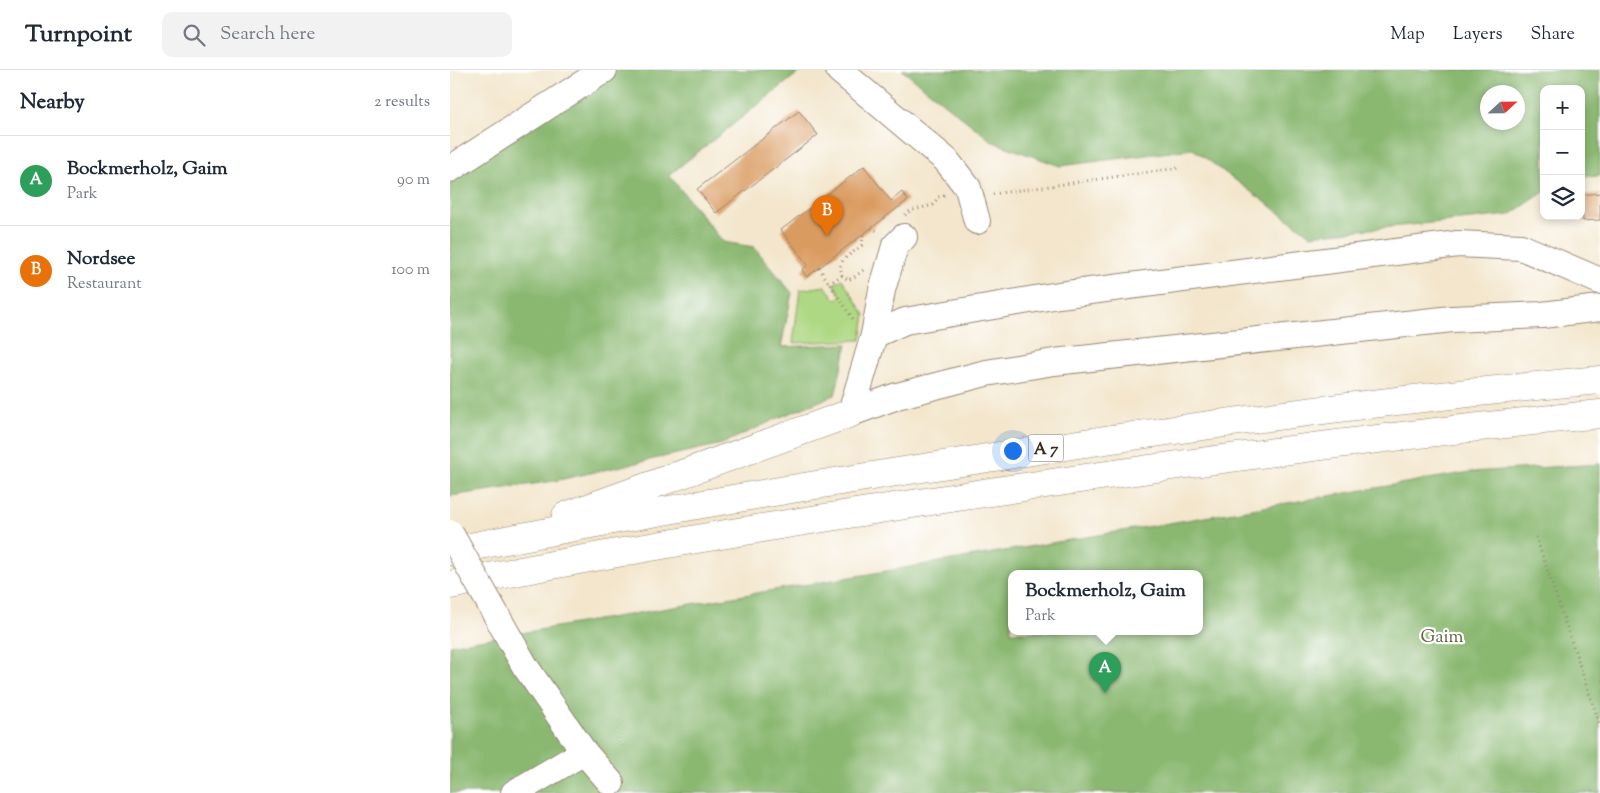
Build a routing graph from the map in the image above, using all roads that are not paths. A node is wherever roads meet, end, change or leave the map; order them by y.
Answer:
1 (604, 70) edge
2 (839, 70) edge
3 (450, 169) edge
4 (978, 221) dead end
5 (904, 237) dead end
6 (1600, 280) edge
7 (1600, 308) edge
8 (864, 328) junction
9 (1600, 380) edge
10 (851, 413) junction
11 (1600, 414) edge
12 (450, 533) edge
13 (495, 542) junction
14 (450, 551) edge
15 (499, 575) junction
16 (450, 585) edge
17 (450, 600) edge
18 (584, 752) junction
19 (611, 783) dead end
20 (514, 793) edge

1 - 3 lane
2 - 4 lane
5 - 8 lane
6 - 8 lane
7 - 10 lane
8 - 10 lane
9 - 13 highway, A 7
10 - 13 highway
11 - 15 highway, A 7
12 - 18 lane, bridge
13 - 14 highway, A 7
15 - 16 highway, A 7
15 - 17 highway
18 - 19 lane
18 - 20 lane

